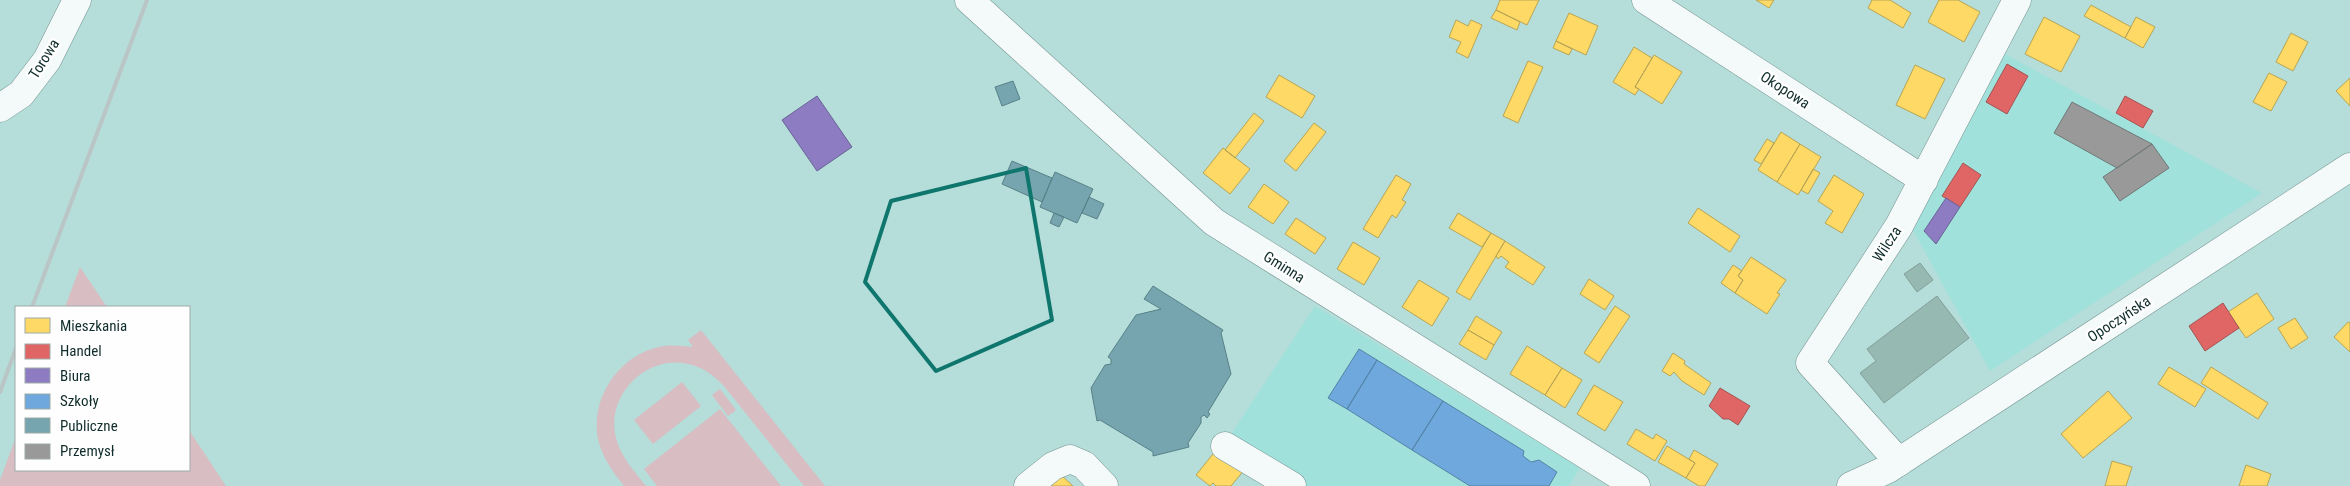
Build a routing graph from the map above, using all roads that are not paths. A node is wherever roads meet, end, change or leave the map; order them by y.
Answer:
1 (77, 0) edge
2 (969, 0) edge
3 (1646, 0) edge
4 (2017, 0) edge
5 (0, 108) edge
6 (2350, 167) edge
7 (1924, 180) junction
8 (1225, 446) dead end
9 (1886, 472) edge
10 (1286, 485) edge
11 (1028, 486) edge
12 (1104, 486) edge
13 (1636, 486) edge
14 (1851, 486) edge

1 - 5 street, Torowa
2 - 13 street, Gminna
3 - 7 street, Okopowa
4 - 7 street, Wilcza
6 - 9 street, Opoczyńska
7 - 9 street, Wilcza
8 - 10 street
9 - 14 street, Opoczyńska
11 - 12 street

